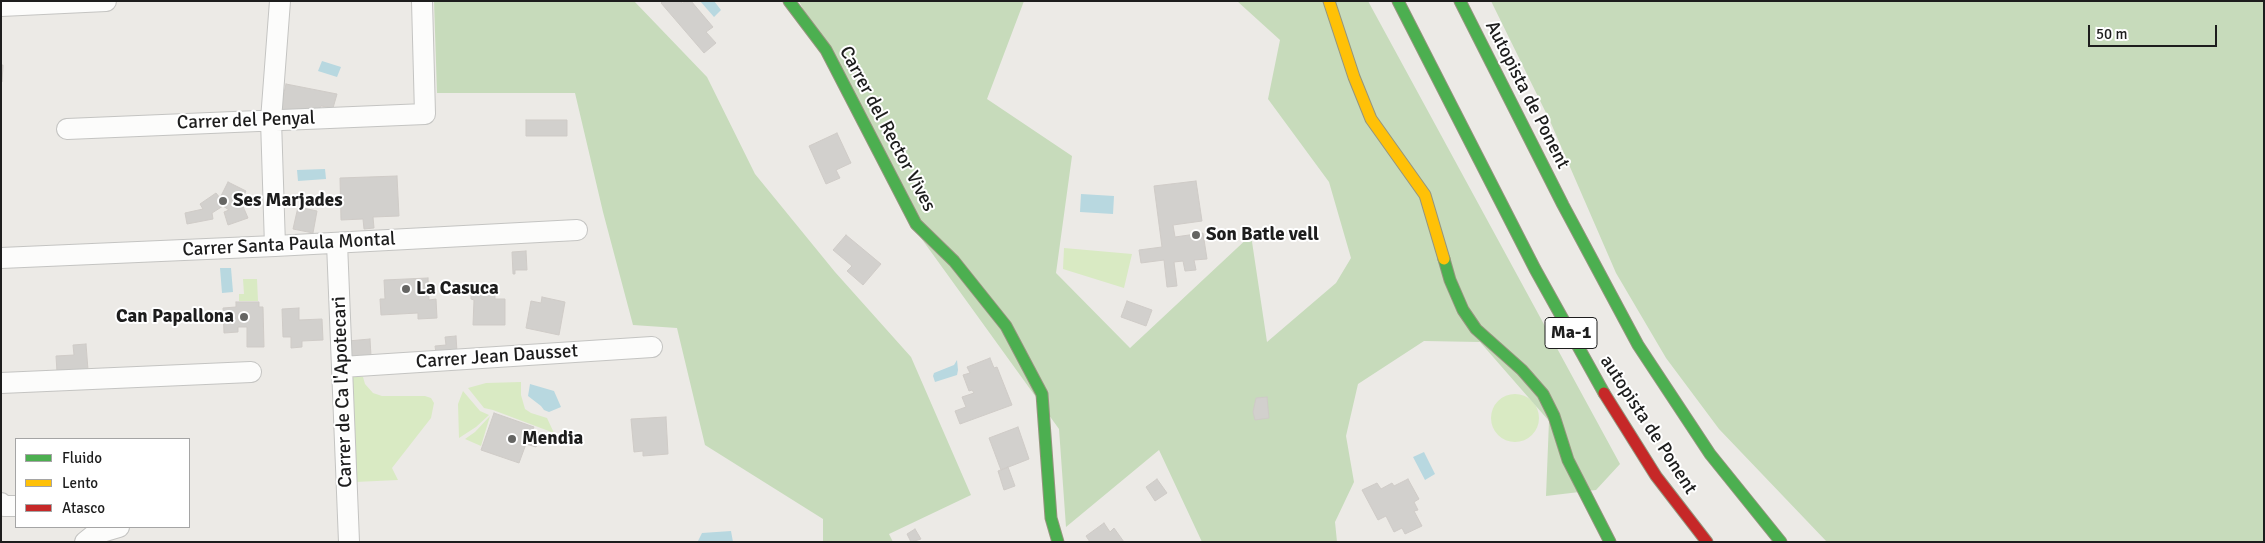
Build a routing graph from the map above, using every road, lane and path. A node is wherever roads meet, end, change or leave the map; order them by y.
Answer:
1 (106, 1) edge
2 (280, 1) edge
3 (422, 1) edge
4 (789, 1) edge
5 (1329, 1) edge
6 (1398, 1) edge
7 (1460, 1) edge
8 (1, 6) edge
9 (271, 120) junction
10 (67, 129) dead end
11 (1563, 205) joint
12 (577, 230) dead end
13 (337, 243) junction
14 (275, 246) junction
15 (1, 258) edge
16 (652, 347) dead end
17 (342, 367) junction
18 (251, 372) dead end
19 (1, 383) edge
20 (116, 528) edge
21 (1060, 538) edge
22 (85, 542) edge
23 (349, 542) edge
24 (1610, 542) edge
25 (1707, 542) edge
26 (1780, 542) edge

1 - 8 street
2 - 9 street
3 - 9 street, Carrer del Penyal
4 - 21 main road, Carrer del Rector Vives
5 - 24 main road
6 - 25 main road, autopista de Ponent / Ma-1
7 - 11 main road, Autopista de Ponent / Ma-1
9 - 10 street, Carrer del Penyal
9 - 14 street
11 - 26 main road, autopista de Ponent / Ma-1
12 - 13 street, Carrer Santa Paula Montal
13 - 14 street, Carrer Santa Paula Montal
13 - 17 street, Carrer de Ca l'Apotecari
14 - 15 street, Carrer Santa Paula Montal
16 - 17 street, Carrer Jean Dausset
17 - 23 street, Carrer de Ca l'Apotecari
18 - 19 street
20 - 22 street

